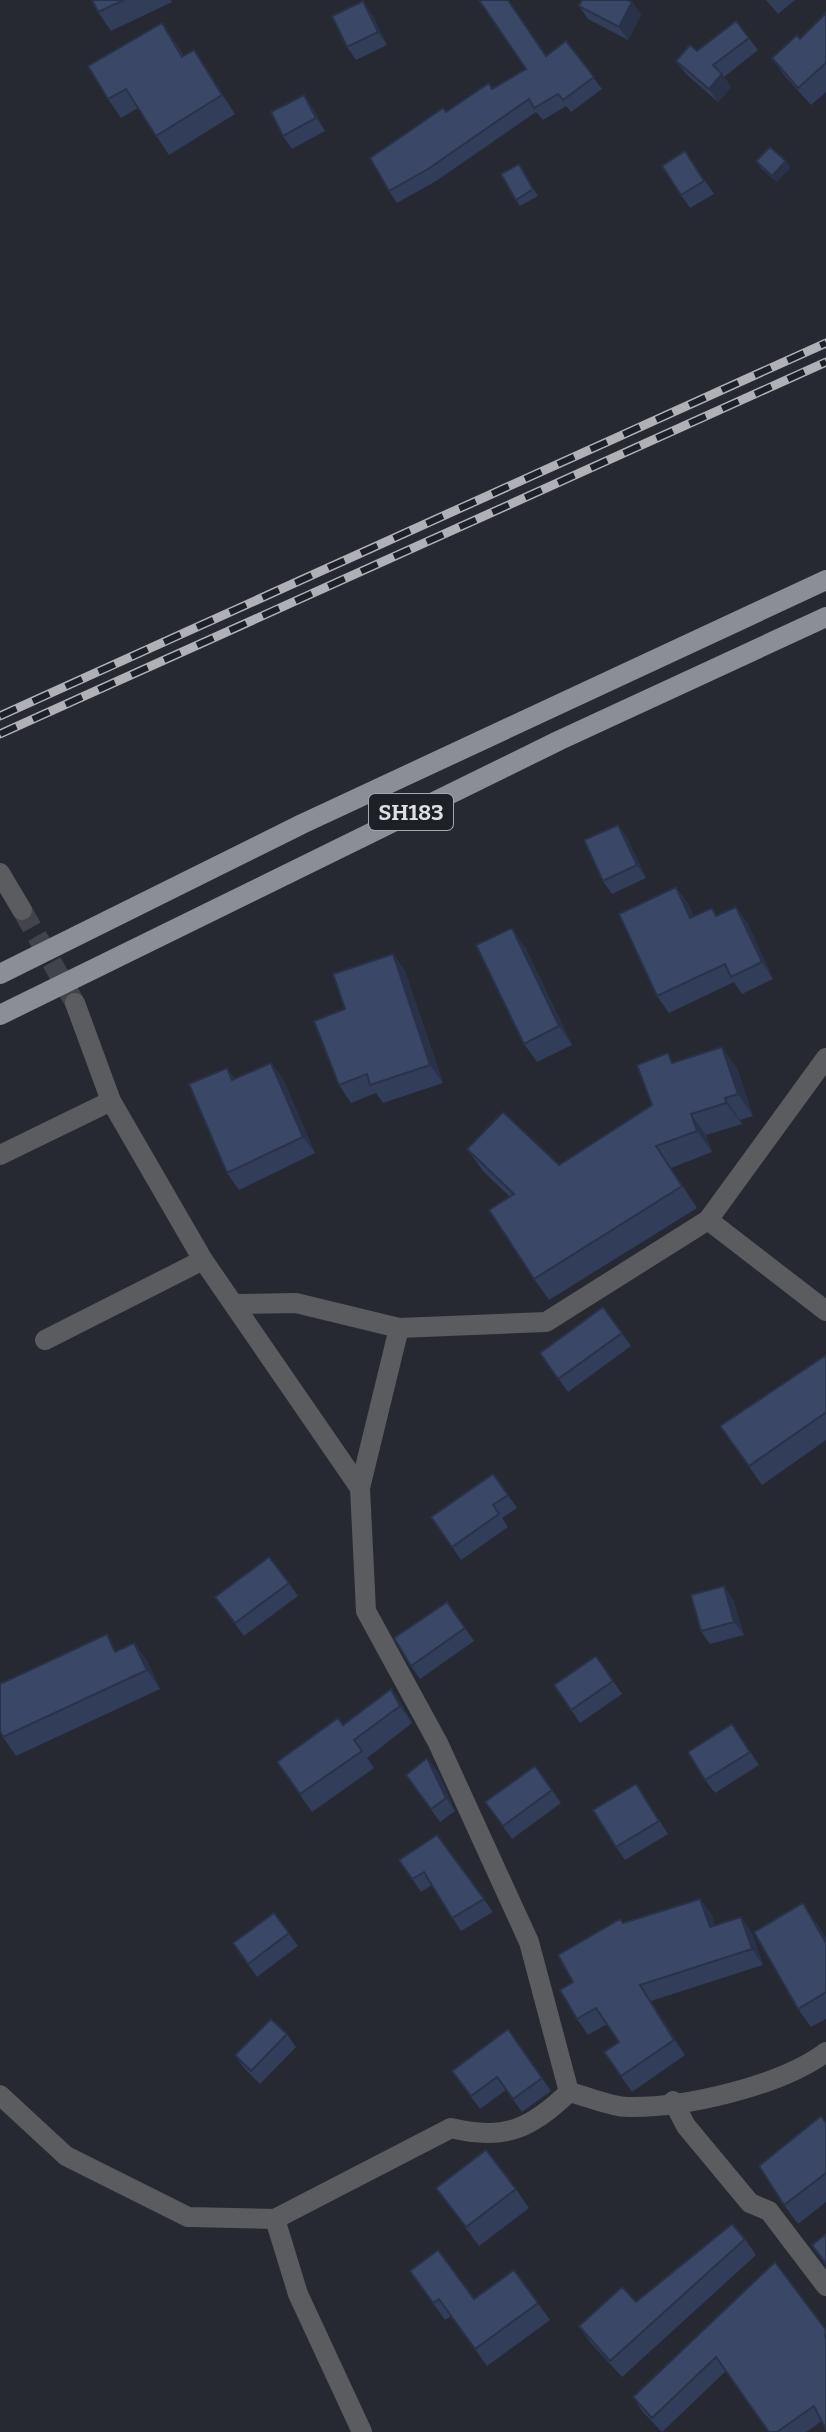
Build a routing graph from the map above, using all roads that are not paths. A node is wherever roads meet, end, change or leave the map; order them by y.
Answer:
1 (826, 580) edge
2 (826, 617) edge
3 (0, 873) edge
4 (22, 910) tunnel mouth
5 (0, 974) edge
6 (75, 1003) tunnel mouth
7 (0, 1015) edge
8 (826, 1058) edge
9 (111, 1101) junction
10 (0, 1155) edge
11 (708, 1220) junction
12 (203, 1260) junction
13 (234, 1304) junction
14 (826, 1311) edge
15 (399, 1328) junction
16 (45, 1340) dead end
17 (360, 1488) junction
18 (826, 2052) edge
19 (569, 2092) junction
20 (0, 2095) edge
21 (673, 2101) junction
22 (275, 2219) junction
23 (826, 2286) edge
24 (362, 2432) edge

1 - 5 main road
2 - 7 main road, SH183
3 - 4 street
6 - 9 street
8 - 11 street
9 - 10 street
9 - 12 street
11 - 14 street
11 - 15 street
12 - 13 street
12 - 16 street
13 - 15 street
13 - 17 street
15 - 17 street
17 - 19 street
18 - 21 street
19 - 21 street
19 - 22 street
20 - 22 street
21 - 23 street
22 - 24 street

